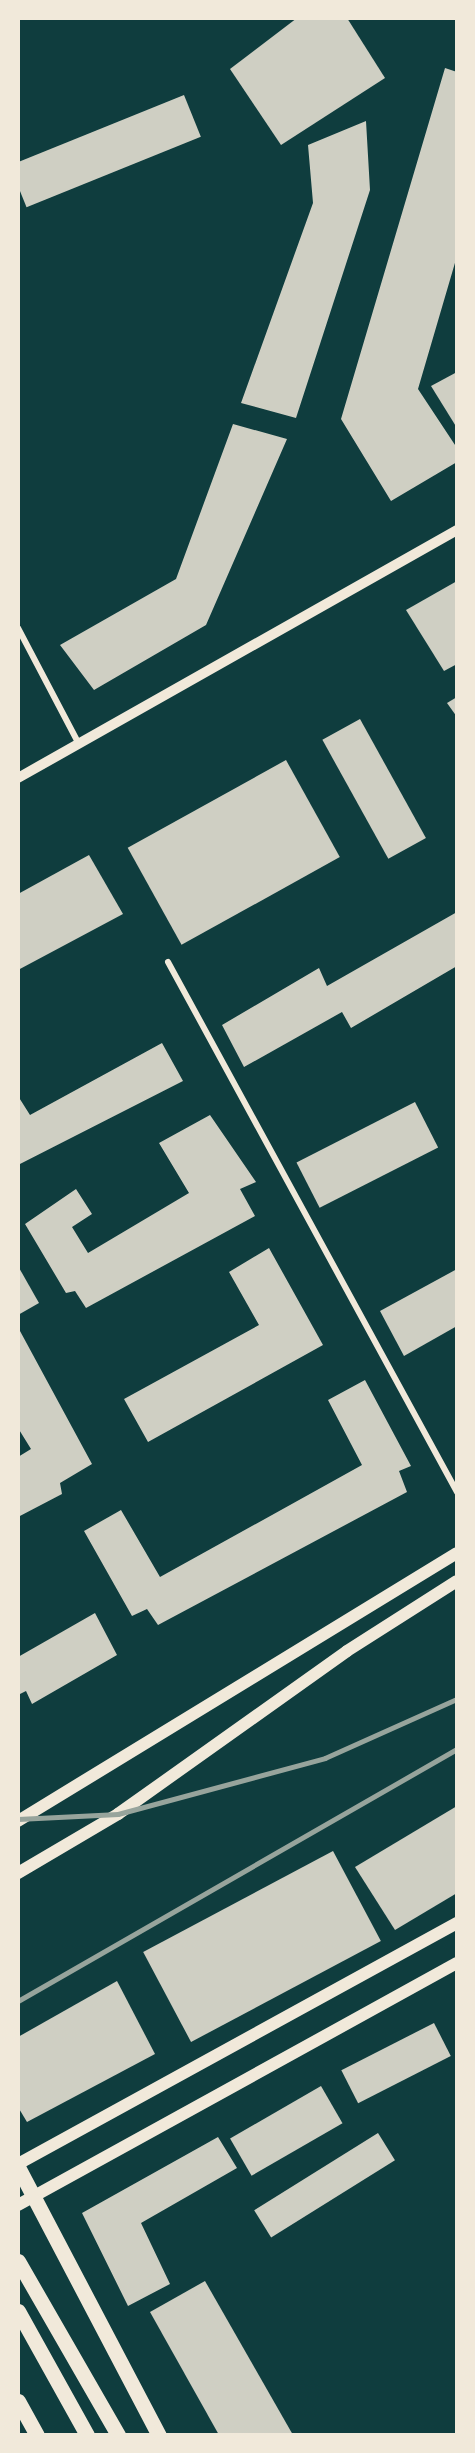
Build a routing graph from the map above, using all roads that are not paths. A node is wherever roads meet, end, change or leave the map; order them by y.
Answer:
1 (457, 530) edge
2 (18, 628) edge
3 (79, 744) junction
4 (18, 778) edge
5 (168, 962) dead end
6 (457, 1492) edge
7 (457, 1553) edge
8 (457, 1581) edge
9 (18, 1821) edge
10 (18, 1873) edge
11 (457, 1923) edge
12 (457, 1963) edge
13 (18, 2166) edge
14 (36, 2195) junction
15 (18, 2205) edge
16 (18, 2261) edge
17 (18, 2311) edge
18 (18, 2401) edge
19 (37, 2435) edge
20 (87, 2435) edge
21 (118, 2435) edge
22 (159, 2435) edge

1 - 3 street
2 - 3 street
3 - 4 street
5 - 6 street
7 - 9 main road
8 - 10 main road
11 - 13 main road
12 - 14 main road
13 - 14 main road
14 - 15 main road
14 - 22 main road
16 - 21 main road
17 - 20 main road
18 - 19 main road

